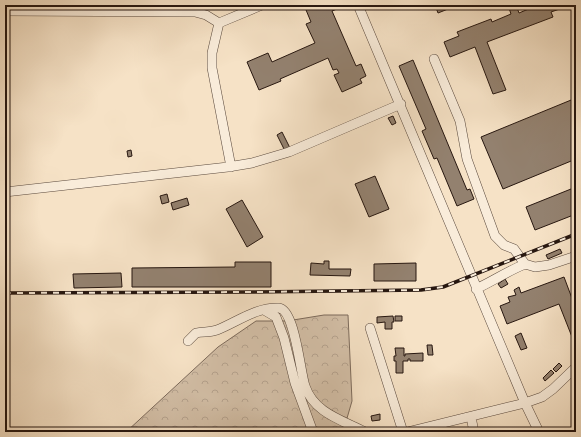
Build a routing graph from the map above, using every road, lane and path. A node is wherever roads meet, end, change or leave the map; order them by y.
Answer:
1 (262, 5) edge
2 (358, 5) edge
3 (5, 11) edge
4 (219, 23) junction
5 (434, 59) dead end
6 (400, 104) junction
7 (231, 167) junction
8 (5, 192) edge
9 (576, 256) edge
10 (525, 264) junction
11 (476, 289) junction
12 (264, 310) junction
13 (370, 328) dead end
14 (188, 341) dead end
15 (576, 367) edge
16 (525, 403) junction
17 (471, 417) junction
18 (438, 429) edge
19 (313, 432) edge
20 (365, 432) edge
21 (403, 432) edge
22 (407, 432) edge
23 (474, 432) edge
24 (539, 432) edge

1 - 4 street
2 - 6 street
3 - 4 street
4 - 7 street
5 - 10 street
6 - 7 street
6 - 11 street
7 - 8 street
9 - 10 street
10 - 11 street
11 - 16 street
12 - 14 street
12 - 19 street
12 - 20 street
13 - 21 street
15 - 16 street
16 - 17 street
16 - 24 street
17 - 18 street
17 - 23 street
18 - 22 street

